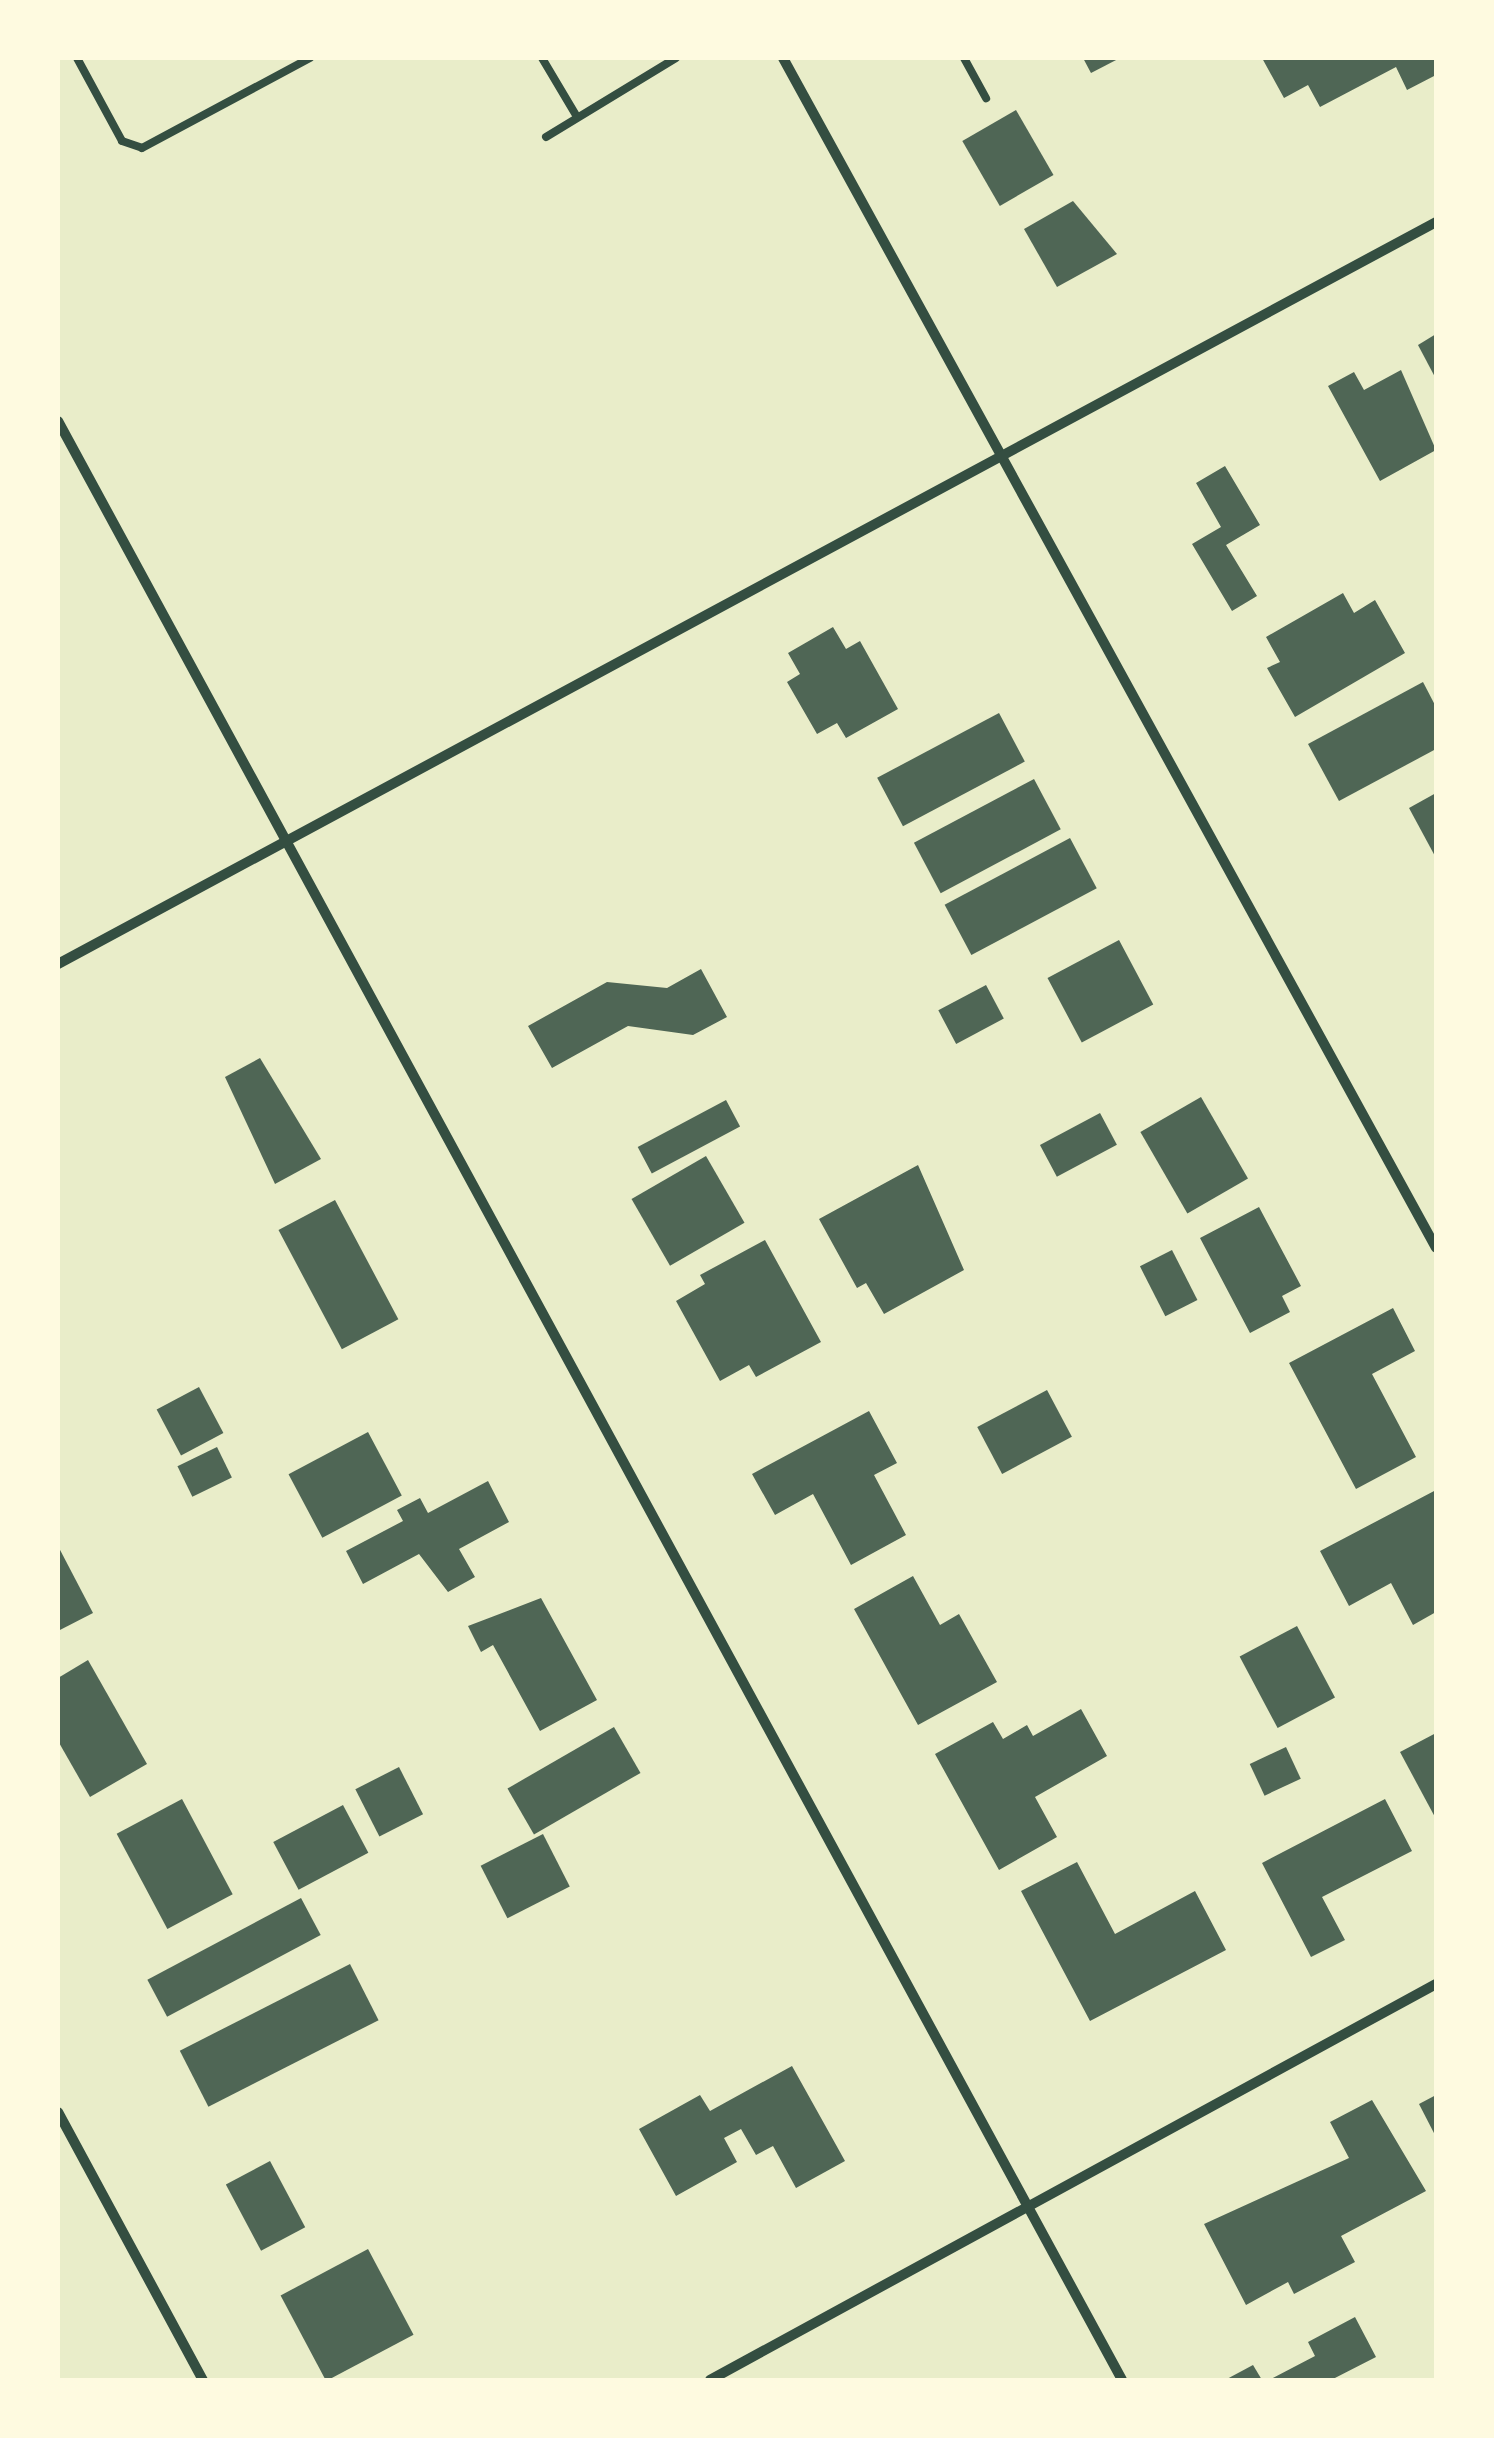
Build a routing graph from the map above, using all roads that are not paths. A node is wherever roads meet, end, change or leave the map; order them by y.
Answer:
1 (77, 58) edge
2 (310, 58) edge
3 (542, 58) edge
4 (676, 58) edge
5 (783, 58) edge
6 (964, 58) edge
7 (986, 98) dead end
8 (577, 117) junction
9 (546, 136) dead end
10 (1436, 222) edge
11 (58, 421) edge
12 (1001, 456) junction
13 (282, 838) junction
14 (58, 964) edge
15 (1436, 1248) edge
16 (1436, 1984) edge
17 (58, 2112) edge
18 (1027, 2206) junction
19 (203, 2380) edge
20 (710, 2380) edge
21 (1122, 2380) edge

1 - 2 lane
3 - 8 lane
4 - 8 lane
5 - 12 street
6 - 7 lane
8 - 9 lane
10 - 12 street
11 - 13 street
12 - 13 street
12 - 15 street
13 - 14 street
13 - 18 street
16 - 18 street
17 - 19 street
18 - 20 street
18 - 21 street

